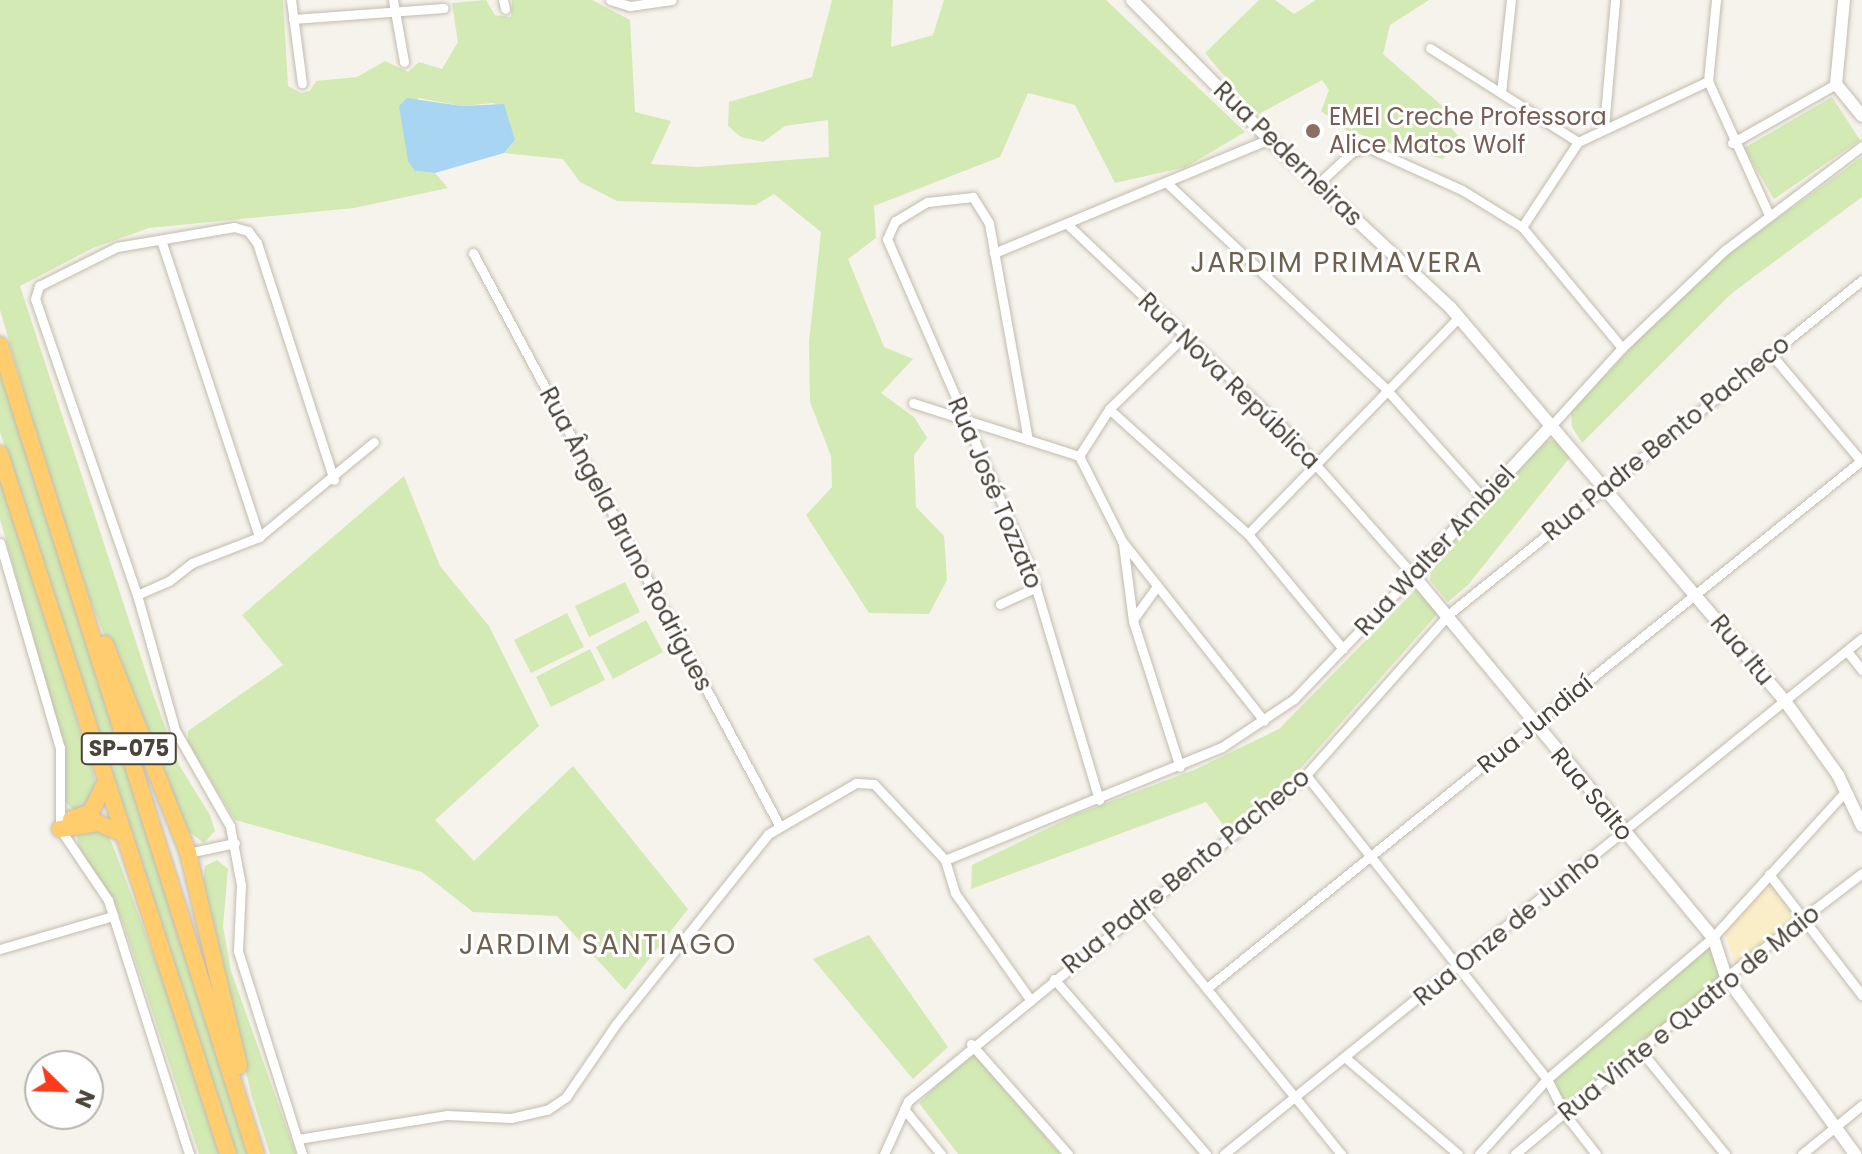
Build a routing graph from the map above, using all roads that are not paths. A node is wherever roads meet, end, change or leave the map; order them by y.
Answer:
1 (291, 0) edge
2 (393, 0) edge
3 (672, 0) edge
4 (1132, 0) edge
5 (1511, 0) edge
6 (1615, 0) edge
7 (1716, 0) edge
8 (1844, 0) edge
9 (612, 2) edge
10 (444, 8) dead end
11 (395, 11) junction
12 (293, 19) junction
13 (1430, 48) dead end
14 (404, 62) dead end
15 (1708, 81) junction
16 (302, 83) dead end
17 (1836, 84) junction
18 (1501, 93) junction
19 (1862, 116) edge
20 (1604, 127) junction
21 (1269, 139) junction
22 (1578, 142) junction
23 (1732, 143) junction
24 (1862, 146) edge
25 (1168, 184) junction
26 (1318, 184) junction
27 (1769, 215) junction
28 (1067, 224) junction
29 (1522, 227) junction
30 (161, 240) junction
31 (473, 253) dead end
32 (994, 253) junction
33 (1862, 280) edge
34 (1459, 317) junction
35 (1183, 337) junction
36 (0, 345) edge
37 (1622, 348) junction
38 (1771, 354) junction
39 (1387, 390) junction
40 (913, 403) dead end
41 (1109, 409) junction
42 (964, 419) junction
43 (1551, 426) junction
44 (1028, 440) junction
45 (374, 442) dead end
46 (0, 454) edge
47 (1079, 456) junction
48 (1862, 461) edge
49 (1315, 464) junction
50 (334, 480) junction
51 (1604, 487) junction
52 (1484, 499) junction
53 (1248, 534) junction
54 (259, 537) junction
55 (1122, 541) junction
56 (0, 543) edge
57 (73, 572) junction
58 (1413, 575) junction
59 (1157, 586) junction
60 (1036, 587) junction
61 (1695, 594) junction
62 (137, 595) junction
63 (1000, 604) dead end
64 (1449, 614) junction
65 (1133, 621) junction
66 (1862, 638) edge
67 (1343, 649) junction
68 (1847, 651) junction
69 (1862, 670) edge
70 (1785, 701) junction
71 (1264, 721) junction
72 (1534, 726) junction
73 (1180, 767) junction
74 (1306, 775) junction
75 (105, 783) junction
76 (1846, 791) junction
77 (1099, 800) junction
78 (779, 825) junction
79 (60, 826) junction
80 (1862, 826) edge
81 (1624, 832) junction
82 (124, 834) junction
83 (235, 843) junction
84 (188, 853) junction
85 (1372, 856) junction
86 (945, 860) junction
87 (1862, 873) edge
88 (1769, 874) junction
89 (1142, 909) junction
90 (113, 916) junction
91 (1805, 920) junction
92 (1713, 937) junction
93 (0, 949) edge
94 (1459, 965) junction
95 (1726, 977) junction
96 (1054, 979) junction
97 (1207, 988) junction
98 (1862, 995) edge
99 (1029, 998) junction
100 (971, 1044) junction
101 (1641, 1051) junction
102 (1347, 1059) junction
103 (1547, 1079) junction
104 (1296, 1096) junction
105 (1862, 1105) edge
106 (904, 1109) junction
107 (1564, 1113) junction
108 (248, 1127) junction
109 (1834, 1128) junction
110 (298, 1139) junction
111 (189, 1154) edge
112 (228, 1154) edge
113 (256, 1154) edge
114 (302, 1154) edge
115 (884, 1154) edge
116 (941, 1154) edge
117 (1068, 1154) edge
118 (1206, 1154) edge
119 (1224, 1154) edge
120 (1341, 1154) edge
121 (1458, 1154) edge
122 (1479, 1154) edge
123 (1515, 1154) edge
124 (1596, 1154) edge
125 (1725, 1154) edge
126 (1802, 1154) edge
127 (1855, 1154) edge

1 - 12 street
2 - 11 street
3 - 9 street
4 - 21 street, Rua Pederneiras
5 - 18 street
6 - 20 street
7 - 15 street
8 - 17 street
10 - 11 street
11 - 12 street
11 - 14 street
12 - 16 street
13 - 18 street
15 - 20 street
15 - 23 street
17 - 19 street
17 - 23 street
18 - 22 street
20 - 22 street
21 - 25 street
21 - 26 street, Rua Pederneiras
22 - 29 street
23 - 27 street
24 - 27 street, Rua Walter Ambiel
25 - 28 street
25 - 39 street
26 - 29 street
26 - 34 street, Rua Pederneiras
27 - 37 street, Rua Walter Ambiel
28 - 32 street
28 - 35 street, Rua Nova República
29 - 37 street
30 - 50 street
30 - 54 street
30 - 62 street
31 - 78 street, Rua Ângela Bruno Rodrigues
32 - 42 street, Rua José Tozzato
32 - 44 street
33 - 38 street, Rua Padre Bento Pacheco
34 - 39 street
34 - 43 street, Rua Pederneiras
35 - 41 street
35 - 49 street, Rua Nova República
36 - 57 highway, SP-075
37 - 43 street, Rua Walter Ambiel
38 - 48 street
38 - 51 street, Rua Padre Bento Pacheco
39 - 49 street
39 - 52 street
40 - 42 street
41 - 47 street
41 - 53 street
42 - 44 street
42 - 60 street, Rua José Tozzato
43 - 51 street, Rua Pederneiras
43 - 52 street, Rua Walter Ambiel
44 - 47 street
45 - 50 street
46 - 75 highway, SP-075
47 - 55 street
48 - 61 street, Rua Jundiaí
49 - 53 street
49 - 58 street, Rua Nova República
50 - 54 street
51 - 61 street, Rua Itu
51 - 64 street, Rua Padre Bento Pacheco
52 - 58 street, Rua Walter Ambiel
53 - 67 street
54 - 62 street
55 - 59 street
55 - 65 street
56 - 79 street
57 - 84 highway
57 - 108 highway, SP-075
58 - 64 street, Rua Nova República
58 - 67 street, Rua Walter Ambiel
59 - 65 street
59 - 71 street
60 - 63 street
60 - 77 street, Rua José Tozzato
61 - 70 street, Rua Itu
61 - 72 street, Rua Jundiaí
62 - 83 street
64 - 72 street, Rua Salto
64 - 74 street, Rua Padre Bento Pacheco
65 - 73 street
66 - 68 street, Rua Onze de Junho
67 - 71 street, Rua Walter Ambiel
68 - 69 street
68 - 70 street, Rua Onze de Junho
70 - 76 street, Rua Itu
70 - 81 street, Rua Onze de Junho
71 - 73 street, Rua Walter Ambiel
72 - 81 street, Rua Salto
72 - 85 street, Rua Jundiaí
73 - 77 street, Rua Walter Ambiel
74 - 85 street
74 - 89 street, Rua Padre Bento Pacheco
75 - 79 highway
75 - 82 highway, SP-075
76 - 80 street, Rua Itu
76 - 88 street, Rua Vinte e Quatro de Maio
77 - 86 street, Rua Walter Ambiel
78 - 86 street
78 - 110 street
79 - 82 highway
79 - 90 street
81 - 92 street, Rua Salto
81 - 94 street, Rua Onze de Junho
82 - 112 highway, SP-075
83 - 84 street
83 - 110 street
84 - 108 highway
85 - 94 street
85 - 97 street, Rua Jundiaí
86 - 99 street
87 - 91 street, Rua Vinte e Quatro de Maio
88 - 91 street
88 - 92 street, Rua Vinte e Quatro de Maio
89 - 96 street, Rua Padre Bento Pacheco
89 - 97 street
90 - 93 street
90 - 111 street
91 - 95 street, Rua Vinte e Quatro de Maio
91 - 98 street
92 - 95 street, Rua Salto
92 - 103 street, Rua Vinte e Quatro de Maio
94 - 102 street, Rua Onze de Junho
94 - 103 street
95 - 101 street, Rua Vinte e Quatro de Maio
95 - 109 street, Rua Salto
96 - 99 street, Rua Padre Bento Pacheco
96 - 118 street
97 - 104 street
99 - 100 street, Rua Padre Bento Pacheco
100 - 106 street, Rua Padre Bento Pacheco
100 - 117 street
101 - 107 street, Rua Vinte e Quatro de Maio
101 - 125 street
102 - 104 street, Rua Onze de Junho
102 - 121 street
103 - 107 street
103 - 122 street, Rua Vinte e Quatro de Maio
104 - 119 street, Rua Onze de Junho
104 - 120 street
105 - 109 street
106 - 115 street, Rua Padre Bento Pacheco
106 - 116 street
107 - 123 street, Rua Vinte e Quatro de Maio
107 - 124 street
108 - 113 highway, SP-075
109 - 126 street
109 - 127 street, Rua Salto
110 - 114 street

